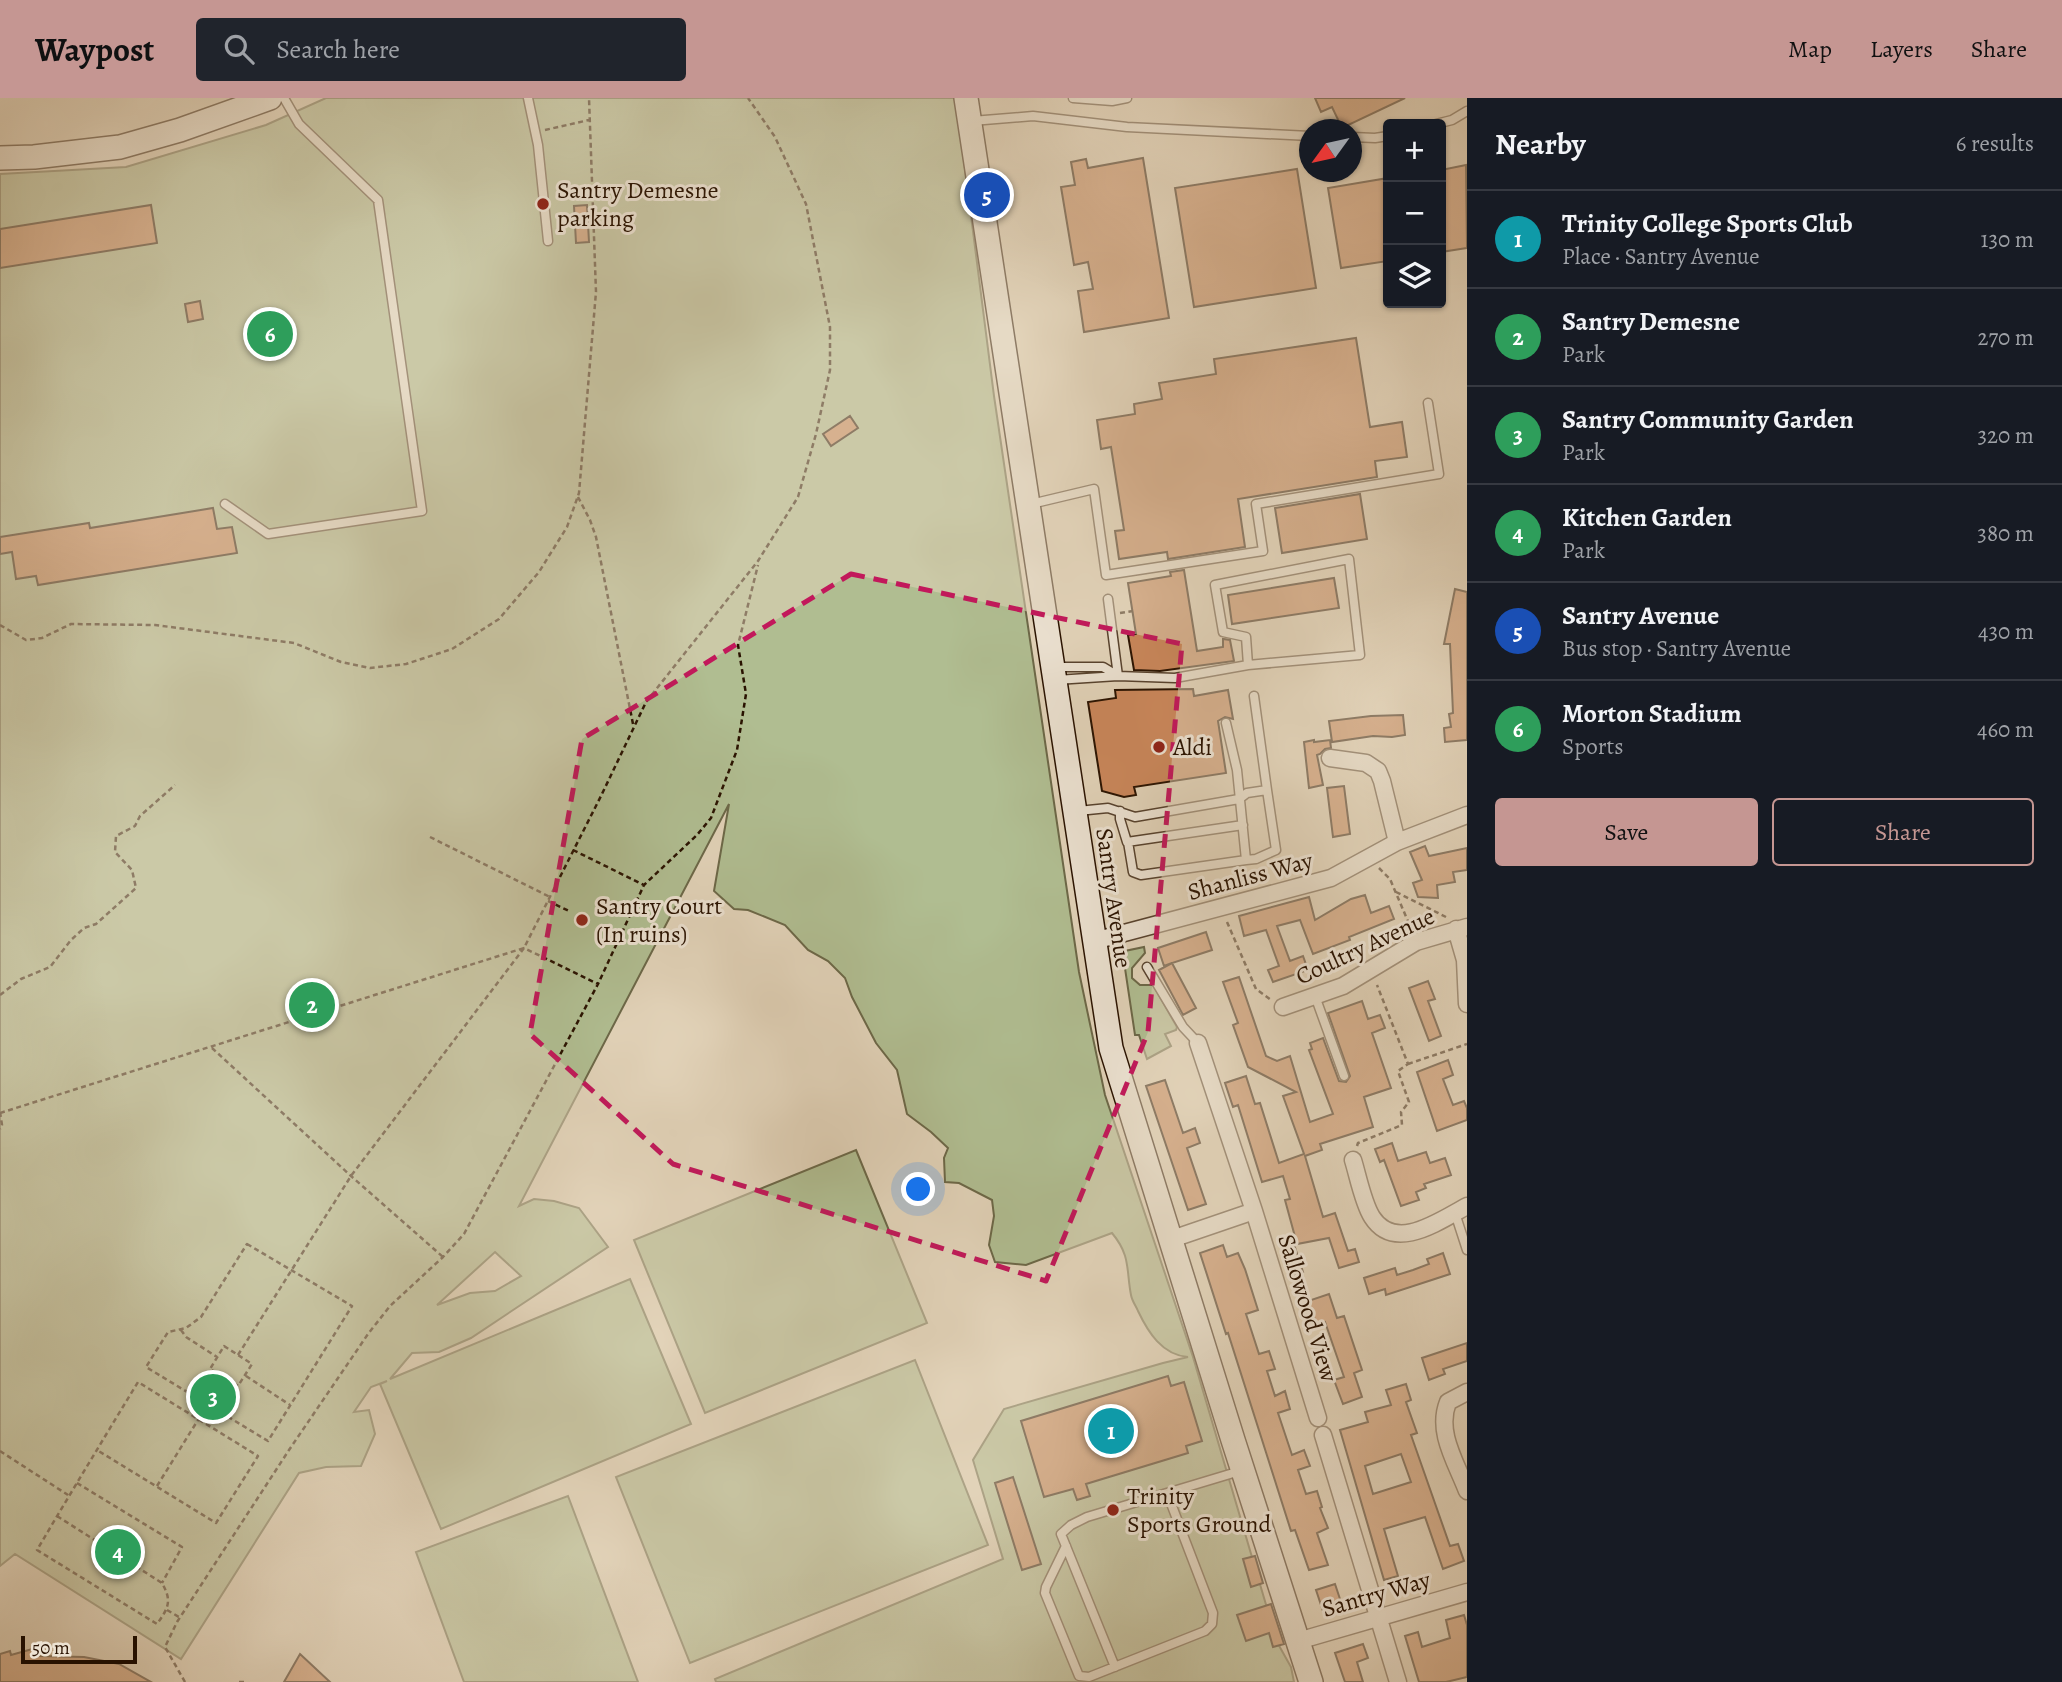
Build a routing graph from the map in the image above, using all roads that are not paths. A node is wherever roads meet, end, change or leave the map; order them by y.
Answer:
1 (270, 98) edge
2 (284, 98) edge
3 (528, 98) edge
4 (965, 98) edge
5 (1073, 98) edge
6 (1126, 98) edge
7 (1467, 111) edge
8 (969, 121) junction
9 (1446, 121) edge
10 (1299, 135) edge
11 (1383, 136) edge
12 (1362, 137) edge
13 (0, 158) edge
14 (548, 241) dead end
15 (1428, 403) dead end
16 (225, 504) dead end
17 (1028, 505) junction
18 (1108, 599) dead end
19 (1248, 665) junction
20 (1054, 673) junction
21 (1118, 676) junction
22 (1254, 696) dead end
23 (1226, 723) dead end
24 (1330, 758) dead end
25 (1267, 790) junction
26 (1239, 799) junction
27 (1075, 811) junction
28 (1120, 811) junction
29 (1467, 815) edge
30 (1243, 825) junction
31 (1128, 842) junction
32 (1397, 842) junction
33 (1246, 860) junction
34 (1458, 925) edge
35 (1100, 940) junction
36 (1147, 967) dead end
37 (1315, 996) junction
38 (1467, 1004) edge
39 (1283, 1007) road end
40 (1198, 1043) joint
41 (1344, 1076) dead end
42 (1353, 1160) road end
43 (1461, 1210) edge
44 (1254, 1211) junction
45 (1172, 1239) junction
46 (1467, 1250) edge
47 (1467, 1392) edge
48 (1318, 1418) dead end
49 (1323, 1435) dead end
50 (1243, 1470) junction
51 (1467, 1491) edge
52 (1167, 1493) junction
53 (1066, 1546) junction
54 (1467, 1592) edge
55 (1378, 1617) junction
56 (1298, 1641) junction
57 (1115, 1667) junction
58 (1311, 1682) edge
59 (1398, 1682) edge

1 - 13 main road
2 - 16 lane
3 - 14 lane
4 - 8 main road, Santry Avenue
5 - 6 lane
7 - 9 lane
8 - 10 lane
8 - 17 main road, Santry Avenue
11 - 12 lane
15 - 17 lane
17 - 20 main road, Santry Avenue
18 - 21 lane
19 - 19 lane
19 - 21 lane
20 - 21 lane
20 - 27 main road, Santry Avenue
22 - 25 lane
23 - 26 lane
24 - 32 street
25 - 26 lane
25 - 33 lane
26 - 28 lane
26 - 30 lane
27 - 28 lane
27 - 35 main road, Santry Avenue
28 - 31 lane
29 - 32 street, Shanliss Way
30 - 31 lane
30 - 33 lane
31 - 33 lane
32 - 35 street, Shanliss Way
34 - 37 street, Coultry Avenue
34 - 38 street
35 - 45 main road, Santry Avenue
36 - 40 lane
37 - 39 street, Coultry Avenue
37 - 41 lane
40 - 44 street, Sallowood View
42 - 43 street
43 - 46 lane
44 - 45 street, Sallowood View
44 - 48 street, Sallowood View
45 - 50 main road, Santry Avenue
47 - 51 street
49 - 55 street
50 - 52 lane
50 - 56 main road, Santry Avenue
52 - 53 lane
52 - 57 lane
53 - 57 lane
53 - 57 lane
54 - 55 street, Santry Way
55 - 56 street, Santry Way
55 - 59 street
56 - 58 main road, Santry Avenue

